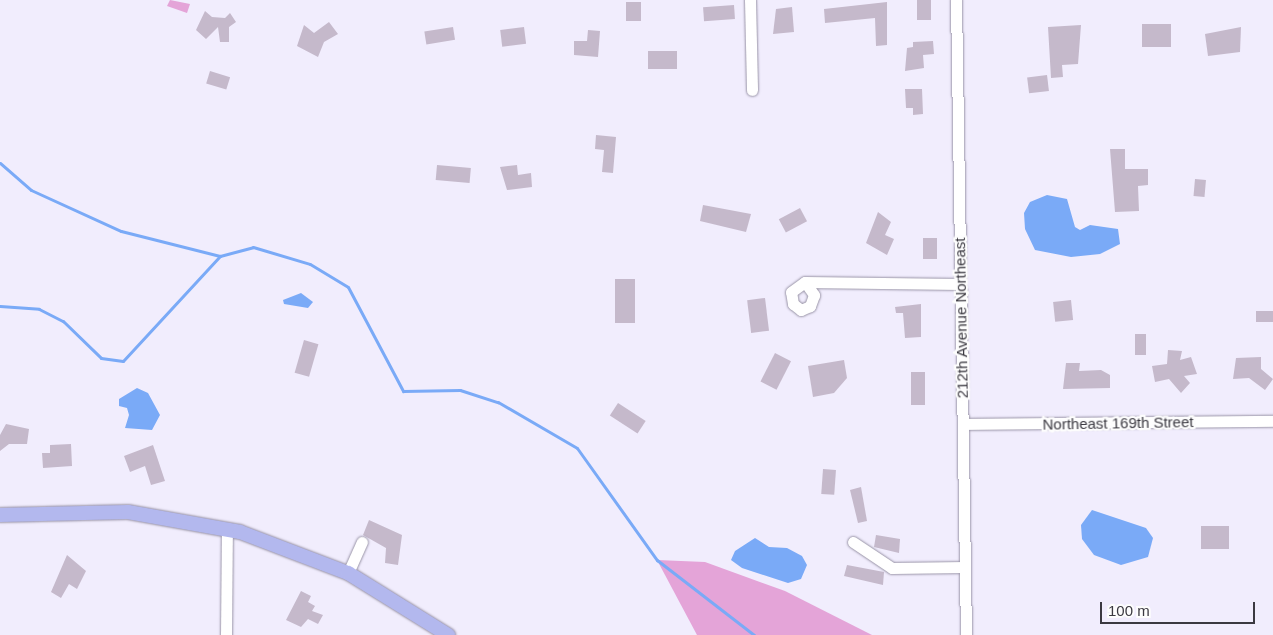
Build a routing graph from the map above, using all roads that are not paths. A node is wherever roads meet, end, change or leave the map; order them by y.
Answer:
1 (750, 0) edge
2 (956, 0) edge
3 (752, 90) dead end
4 (805, 282) dead end
5 (960, 284) junction
6 (1273, 421) edge
7 (963, 424) junction
8 (0, 515) edge
9 (227, 528) junction
10 (362, 542) dead end
11 (853, 542) dead end
12 (965, 567) junction
13 (348, 573) junction
14 (226, 635) edge
15 (448, 635) edge
16 (966, 635) edge

1 - 3 street
2 - 5 street, 212th Avenue Northeast
4 - 5 street
5 - 7 street, 212th Avenue Northeast
6 - 7 street, Northeast 169th Street
7 - 12 street, 212th Avenue Northeast
8 - 9 main road
9 - 13 main road
9 - 14 street
10 - 13 street
11 - 12 street
12 - 16 street, 212th Avenue Northeast
13 - 15 main road

